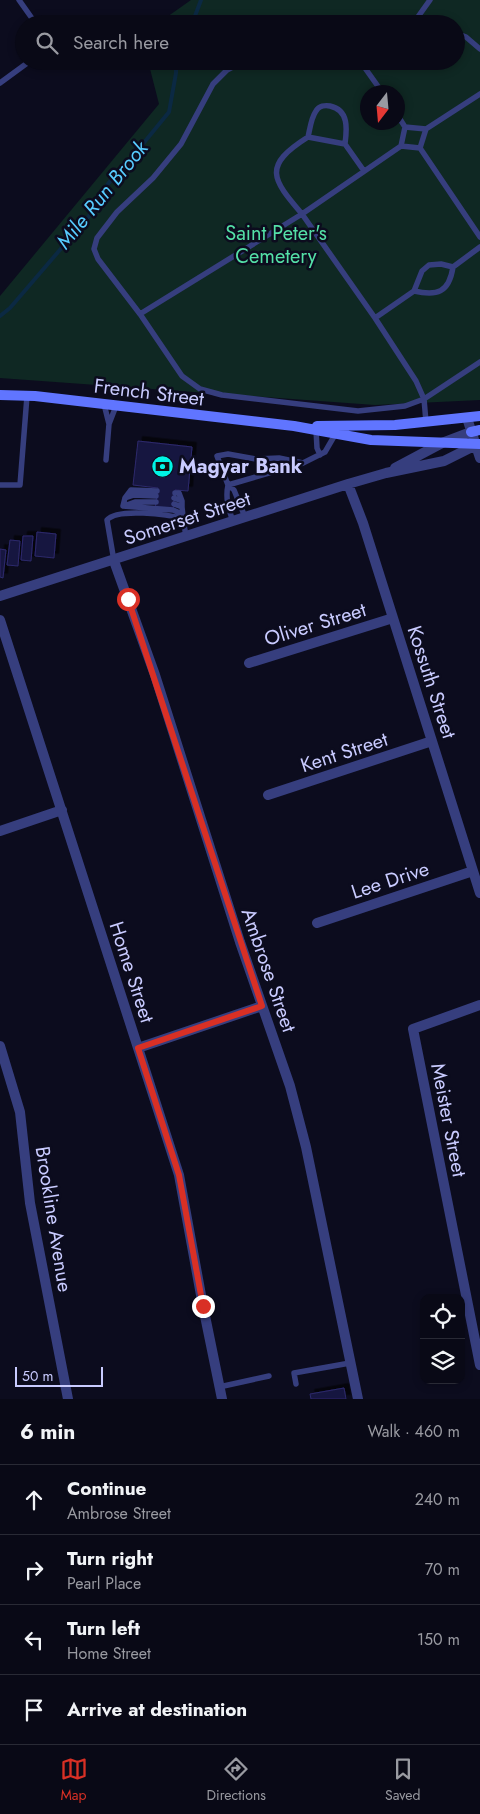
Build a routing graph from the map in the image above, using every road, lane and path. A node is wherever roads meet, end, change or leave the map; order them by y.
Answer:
1 (19, 0) edge
2 (430, 0) edge
3 (30, 15) edge
4 (419, 15) edge
5 (465, 37) edge
6 (480, 49) edge
7 (18, 70) edge
8 (227, 70) edge
9 (366, 70) edge
10 (0, 83) edge
11 (377, 85) edge
12 (480, 94) edge
13 (406, 127) joint
14 (426, 129) junction
15 (308, 137) junction
16 (345, 144) junction
17 (401, 146) junction
18 (420, 148) junction
19 (364, 171) junction
20 (302, 214) junction
21 (480, 237) edge
22 (480, 247) edge
23 (453, 267) junction
24 (414, 291) junction
25 (140, 314) junction
26 (375, 318) junction
27 (480, 362) edge
28 (0, 395) edge
29 (27, 396) junction
30 (424, 399) junction
31 (104, 404) junction
32 (116, 406) junction
33 (480, 416) edge
34 (467, 418) junction
35 (426, 422) junction
36 (109, 424) junction
37 (294, 426) junction
38 (316, 430) junction
39 (476, 431) edge
40 (336, 433) junction
41 (442, 444) junction
42 (478, 445) edge
43 (320, 455) junction
44 (480, 458) edge
45 (106, 460) dead end
46 (302, 463) junction
47 (386, 473) junction
48 (348, 484) junction
49 (0, 485) edge
50 (228, 485) junction
51 (182, 504) junction
52 (122, 506) junction
53 (118, 514) junction
54 (183, 516) junction
55 (245, 517) junction
56 (233, 522) junction
57 (186, 536) junction
58 (114, 561) junction
59 (0, 596) edge
60 (393, 618) junction
61 (0, 620) edge
62 (248, 663) dead end
63 (432, 741) junction
64 (268, 795) dead end
65 (62, 810) junction
66 (0, 831) edge
67 (473, 871) junction
68 (480, 893) edge
69 (317, 923) dead end
70 (262, 1006) junction
71 (480, 1006) edge
72 (0, 1046) edge
73 (138, 1048) junction
74 (3, 1065) edge
75 (477, 1334) edge
76 (350, 1363) junction
77 (480, 1365) edge
78 (269, 1376) dead end
79 (296, 1384) dead end
80 (219, 1387) junction
81 (68, 1399) edge
82 (222, 1399) edge
83 (358, 1399) edge

1 - 3 lane
2 - 4 lane
5 - 6 lane
7 - 10 lane
8 - 25 lane
9 - 11 lane
12 - 14 lane
13 - 14 lane
13 - 17 lane
14 - 18 lane
15 - 16 lane
15 - 16 lane
15 - 20 lane
16 - 19 lane
17 - 18 lane
17 - 19 lane
18 - 21 lane
19 - 20 lane
20 - 25 lane
20 - 26 lane
22 - 23 lane
23 - 24 lane
23 - 24 lane
24 - 26 lane
25 - 30 lane
26 - 30 lane
27 - 30 lane
28 - 29 main road, French Street
29 - 31 main road, French Street
29 - 49 lane
30 - 35 lane
31 - 32 main road, French Street
31 - 36 lane
32 - 36 lane
32 - 37 main road, French Street
33 - 34 main road
34 - 35 main road, French Street
34 - 39 street
35 - 37 main road, French Street
36 - 45 lane
37 - 38 main road, French Street
38 - 40 main road, French Street
38 - 43 lane
39 - 41 street, Somerset Street
39 - 42 street
40 - 41 main road, French Street
40 - 43 lane
41 - 42 main road, French Street
41 - 47 street, Somerset Street
42 - 44 street
42 - 47 street, Somerset Street
43 - 46 lane
46 - 50 lane
46 - 50 lane
47 - 48 street, Somerset Street
48 - 55 street, Somerset Street
48 - 60 street, Kossuth Street
50 - 55 lane
50 - 56 lane
51 - 51 lane
51 - 54 lane
52 - 52 lane
52 - 53 lane
52 - 54 lane
53 - 54 lane
53 - 58 lane
54 - 57 lane
55 - 56 street, Somerset Street
56 - 57 street, Somerset Street
57 - 58 street, Somerset Street
58 - 59 street, Somerset Street
58 - 70 street, Ambrose Street
60 - 62 street, Oliver Street
60 - 63 street, Kossuth Street
61 - 65 street, Home Street
63 - 64 street, Kent Street
63 - 67 street, Kossuth Street
65 - 66 street
65 - 73 street, Home Street
67 - 68 street, Kossuth Street
67 - 69 street, Lee Drive
70 - 73 street
70 - 76 street, Ambrose Street
71 - 75 street, Meister Street
72 - 74 street, Brookline Avenue
73 - 80 street, Home Street
74 - 81 street, Brookline Avenue
75 - 77 street, Meister Street
76 - 79 lane
76 - 83 street, Ambrose Street
78 - 80 lane
80 - 82 street, Home Street

